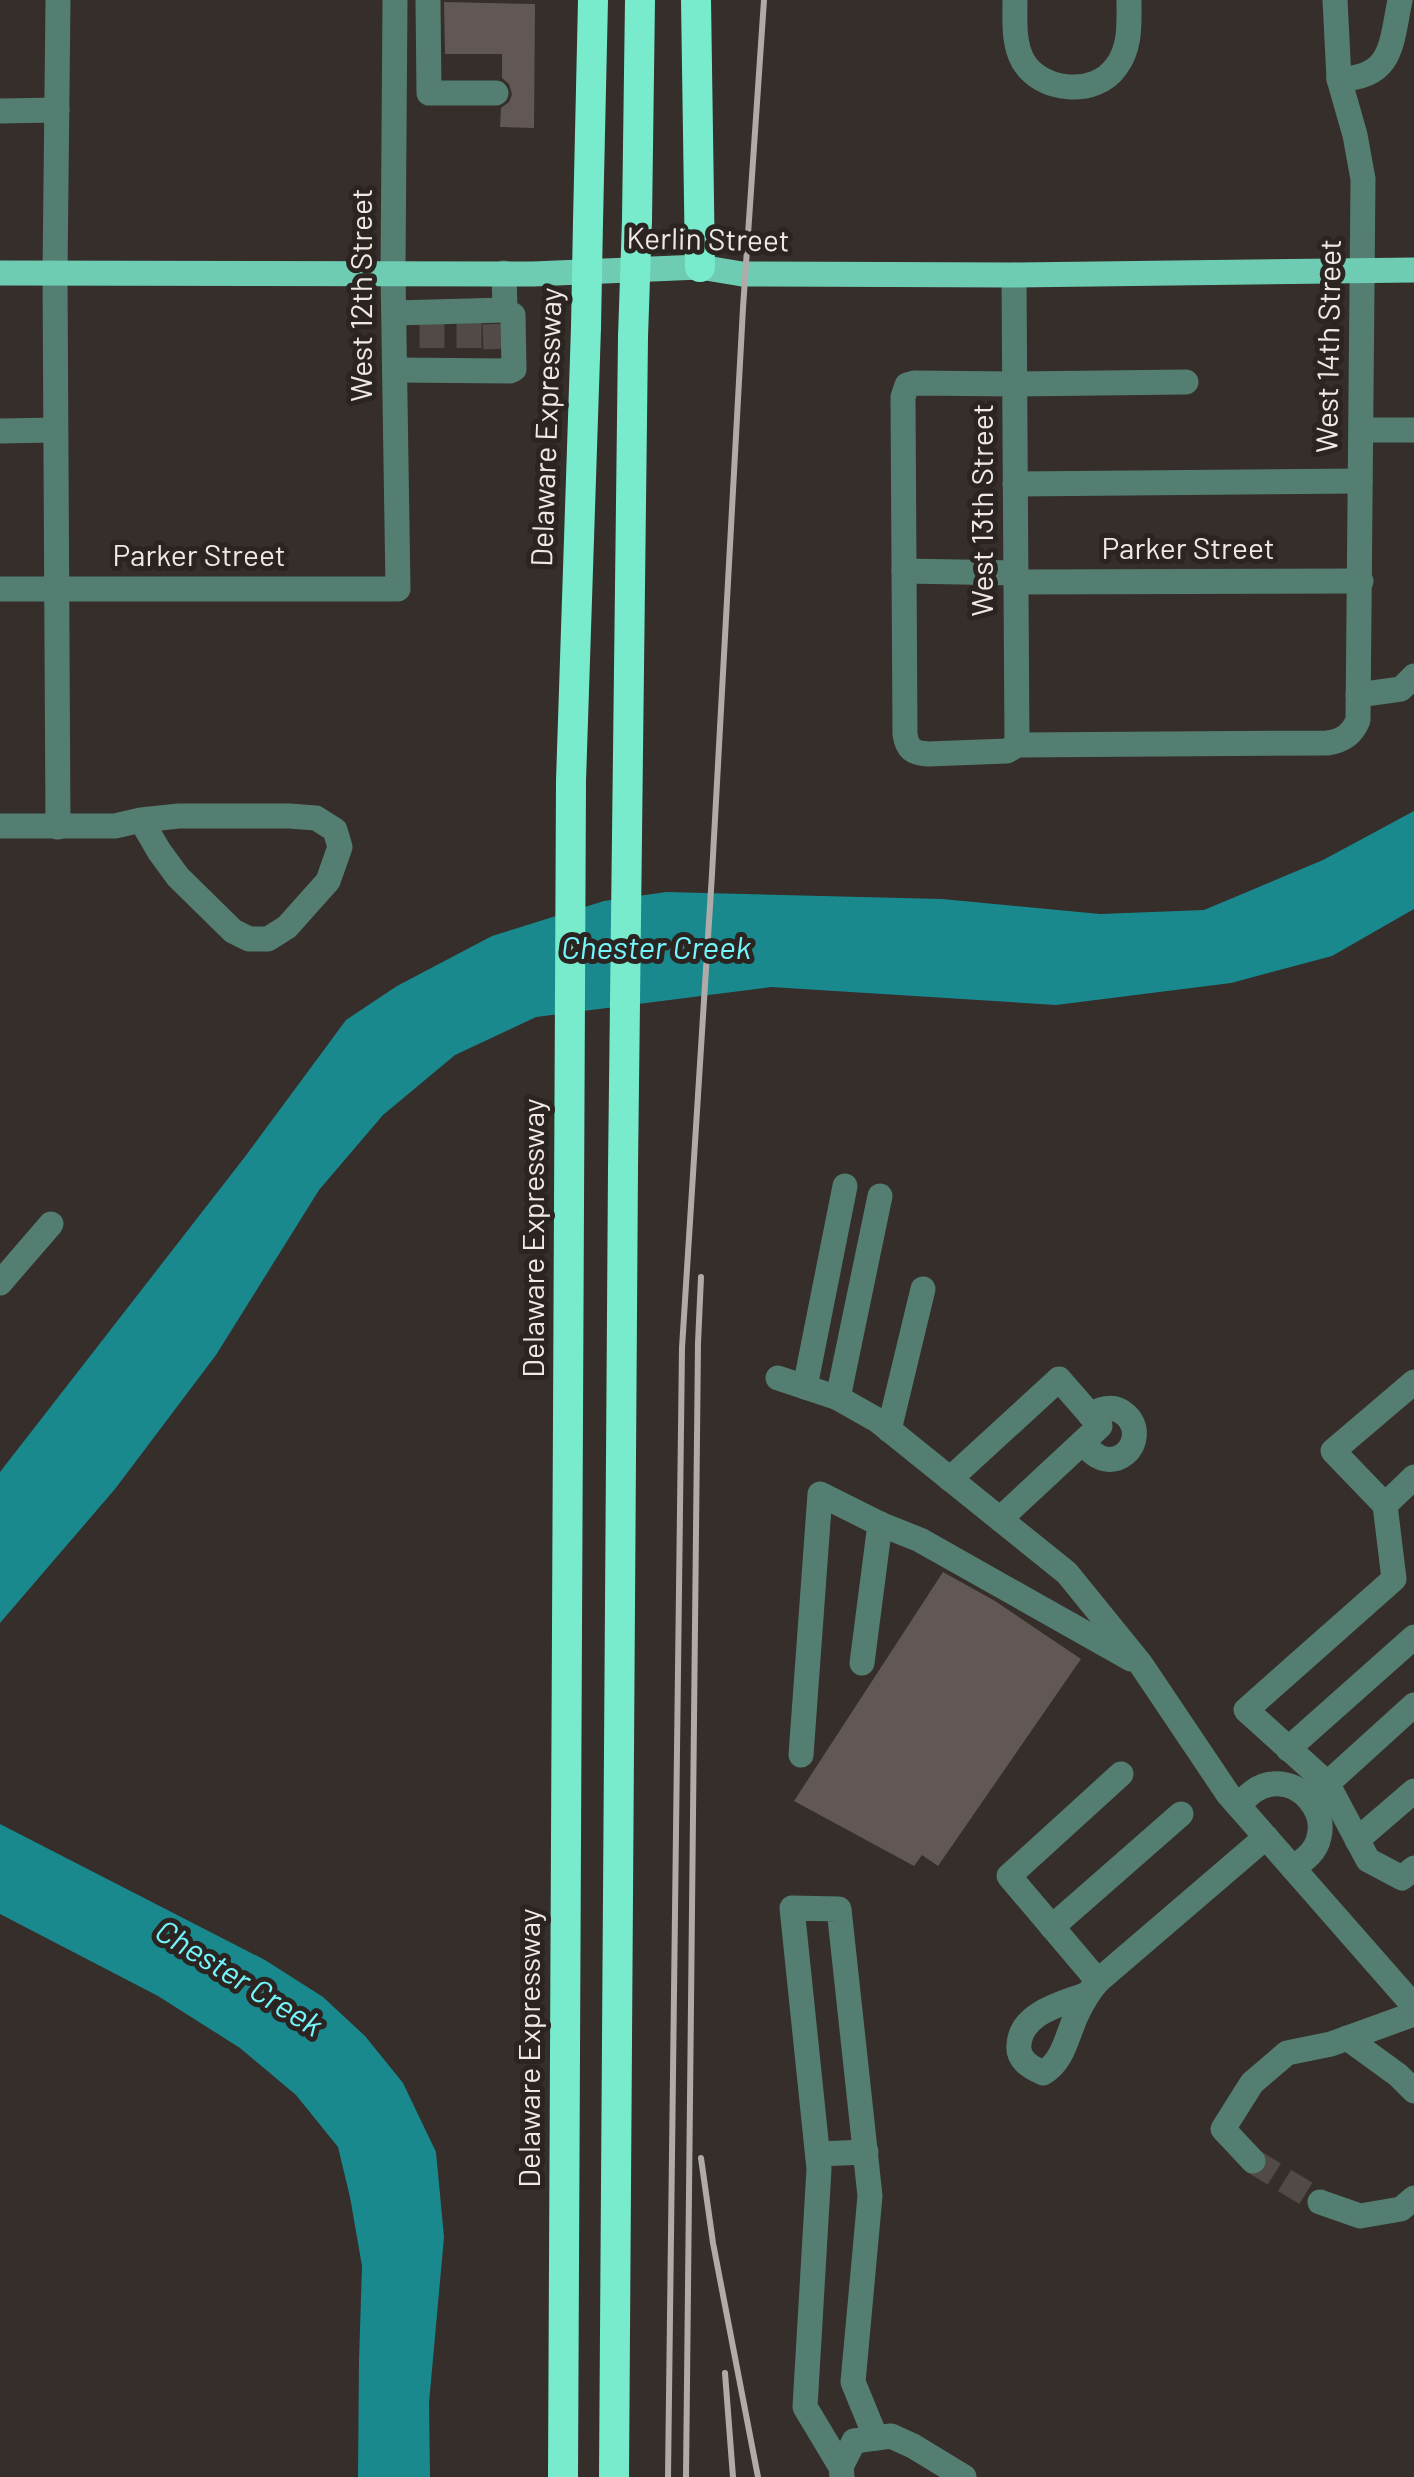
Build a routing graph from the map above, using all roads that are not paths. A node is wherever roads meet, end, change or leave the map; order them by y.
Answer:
1 (58, 0) edge
2 (395, 0) edge
3 (428, 0) edge
4 (593, 0) edge
5 (640, 0) edge
6 (696, 0) edge
7 (1015, 0) edge
8 (1129, 0) edge
9 (1336, 0) edge
10 (1400, 0) edge
11 (1339, 79) junction
12 (496, 92) dead end
13 (57, 110) junction
14 (0, 111) edge
15 (700, 267) junction
16 (1364, 270) junction
17 (1414, 270) edge
18 (393, 272) junction
19 (0, 273) edge
20 (55, 273) junction
21 (444, 273) junction
22 (504, 274) junction
23 (1014, 275) junction
24 (394, 313) junction
25 (498, 315) junction
26 (449, 317) junction
27 (394, 370) junction
28 (1186, 382) dead end
29 (1014, 384) junction
30 (0, 430) edge
31 (55, 430) junction
32 (1362, 430) junction
33 (1414, 430) edge
34 (1360, 481) junction
35 (1015, 484) junction
36 (904, 571) junction
37 (1016, 578) junction
38 (1360, 582) junction
39 (0, 589) edge
40 (56, 589) junction
41 (398, 589) joint
42 (1414, 676) edge
43 (1358, 696) junction
44 (1017, 745) junction
45 (141, 820) junction
46 (0, 826) edge
47 (58, 826) junction
48 (845, 1186) dead end
49 (880, 1196) dead end
50 (51, 1224) dead end
51 (0, 1284) edge
52 (923, 1289) dead end
53 (778, 1378) dead end
54 (1414, 1382) edge
55 (805, 1386) junction
56 (838, 1398) junction
57 (1090, 1415) junction
58 (890, 1430) junction
59 (1084, 1442) junction
60 (1414, 1477) edge
61 (950, 1479) junction
62 (1386, 1504) junction
63 (1000, 1520) junction
64 (880, 1524) junction
65 (1414, 1637) edge
66 (862, 1662) dead end
67 (1140, 1664) junction
68 (1414, 1705) edge
69 (1288, 1749) junction
70 (801, 1755) dead end
71 (1121, 1774) dead end
72 (1319, 1791) junction
73 (1414, 1792) edge
74 (1234, 1800) junction
75 (1181, 1814) dead end
76 (1266, 1837) junction
77 (1357, 1840) junction
78 (1294, 1868) junction
79 (1414, 1868) edge
80 (1052, 1927) junction
81 (1414, 2010) edge
82 (1348, 2038) junction
83 (1414, 2091) edge
84 (866, 2152) junction
85 (818, 2154) junction
86 (1252, 2161) tunnel mouth
87 (1414, 2198) edge
88 (1320, 2202) tunnel mouth
89 (563, 2378) junction
90 (876, 2438) junction
91 (842, 2472) edge
92 (555, 2477) edge
93 (563, 2477) edge
94 (614, 2477) edge
95 (964, 2477) edge

1 - 13 street
2 - 18 street, West 12th Street
3 - 12 street
4 - 89 highway, Delaware Expressway, bridge
5 - 94 highway, bridge
6 - 15 highway
7 - 8 street
9 - 11 street, West 14th Street
10 - 11 street
11 - 16 street, West 14th Street
13 - 14 street
13 - 20 street
15 - 22 main road, Kerlin Street
15 - 23 main road, Kerlin Street
16 - 17 main road, Kerlin Street
16 - 23 main road, Kerlin Street
16 - 32 street, West 14th Street
18 - 20 main road, Kerlin Street
18 - 21 main road, Kerlin Street
18 - 24 street, West 12th Street
19 - 20 main road, Kerlin Street
20 - 31 street
21 - 22 main road, Kerlin Street
21 - 26 street
22 - 25 street
23 - 29 street, West 13th Street
24 - 26 street
24 - 27 street, West 12th Street
25 - 26 street
25 - 27 street
27 - 41 street, West 12th Street
28 - 29 street
29 - 35 street, West 13th Street
29 - 36 street
30 - 31 street
31 - 40 street
32 - 33 street
32 - 34 street, West 14th Street
34 - 35 street
34 - 38 street, West 14th Street
35 - 37 street, West 13th Street
36 - 37 street, Parker Street
36 - 44 street
37 - 38 street, Parker Street
37 - 44 street, West 13th Street
38 - 43 street, West 14th Street
39 - 40 street, Parker Street
40 - 41 street, Parker Street
40 - 47 street
42 - 43 street
43 - 44 street, West 14th Street
45 - 45 street
45 - 47 street
46 - 47 street
48 - 55 street
49 - 56 street
50 - 51 street
52 - 58 street
53 - 55 street
54 - 62 street
55 - 56 street
56 - 58 street
57 - 59 street
57 - 59 street
57 - 61 street
58 - 61 street
59 - 63 street
60 - 62 street
61 - 63 street
62 - 69 street
63 - 67 street
64 - 66 street
64 - 67 street
64 - 70 street
65 - 69 street
67 - 74 street
68 - 72 street
69 - 72 street
71 - 80 street
72 - 74 street
72 - 77 street
72 - 78 street
73 - 77 street
74 - 76 street
75 - 80 street
76 - 78 street
76 - 80 street
77 - 79 street
78 - 81 street
81 - 82 street
82 - 83 street
82 - 86 street
84 - 85 street
84 - 85 street
84 - 90 street
85 - 91 street
87 - 88 street
89 - 92 highway
89 - 93 highway, Delaware Expressway
90 - 91 street
90 - 95 street

